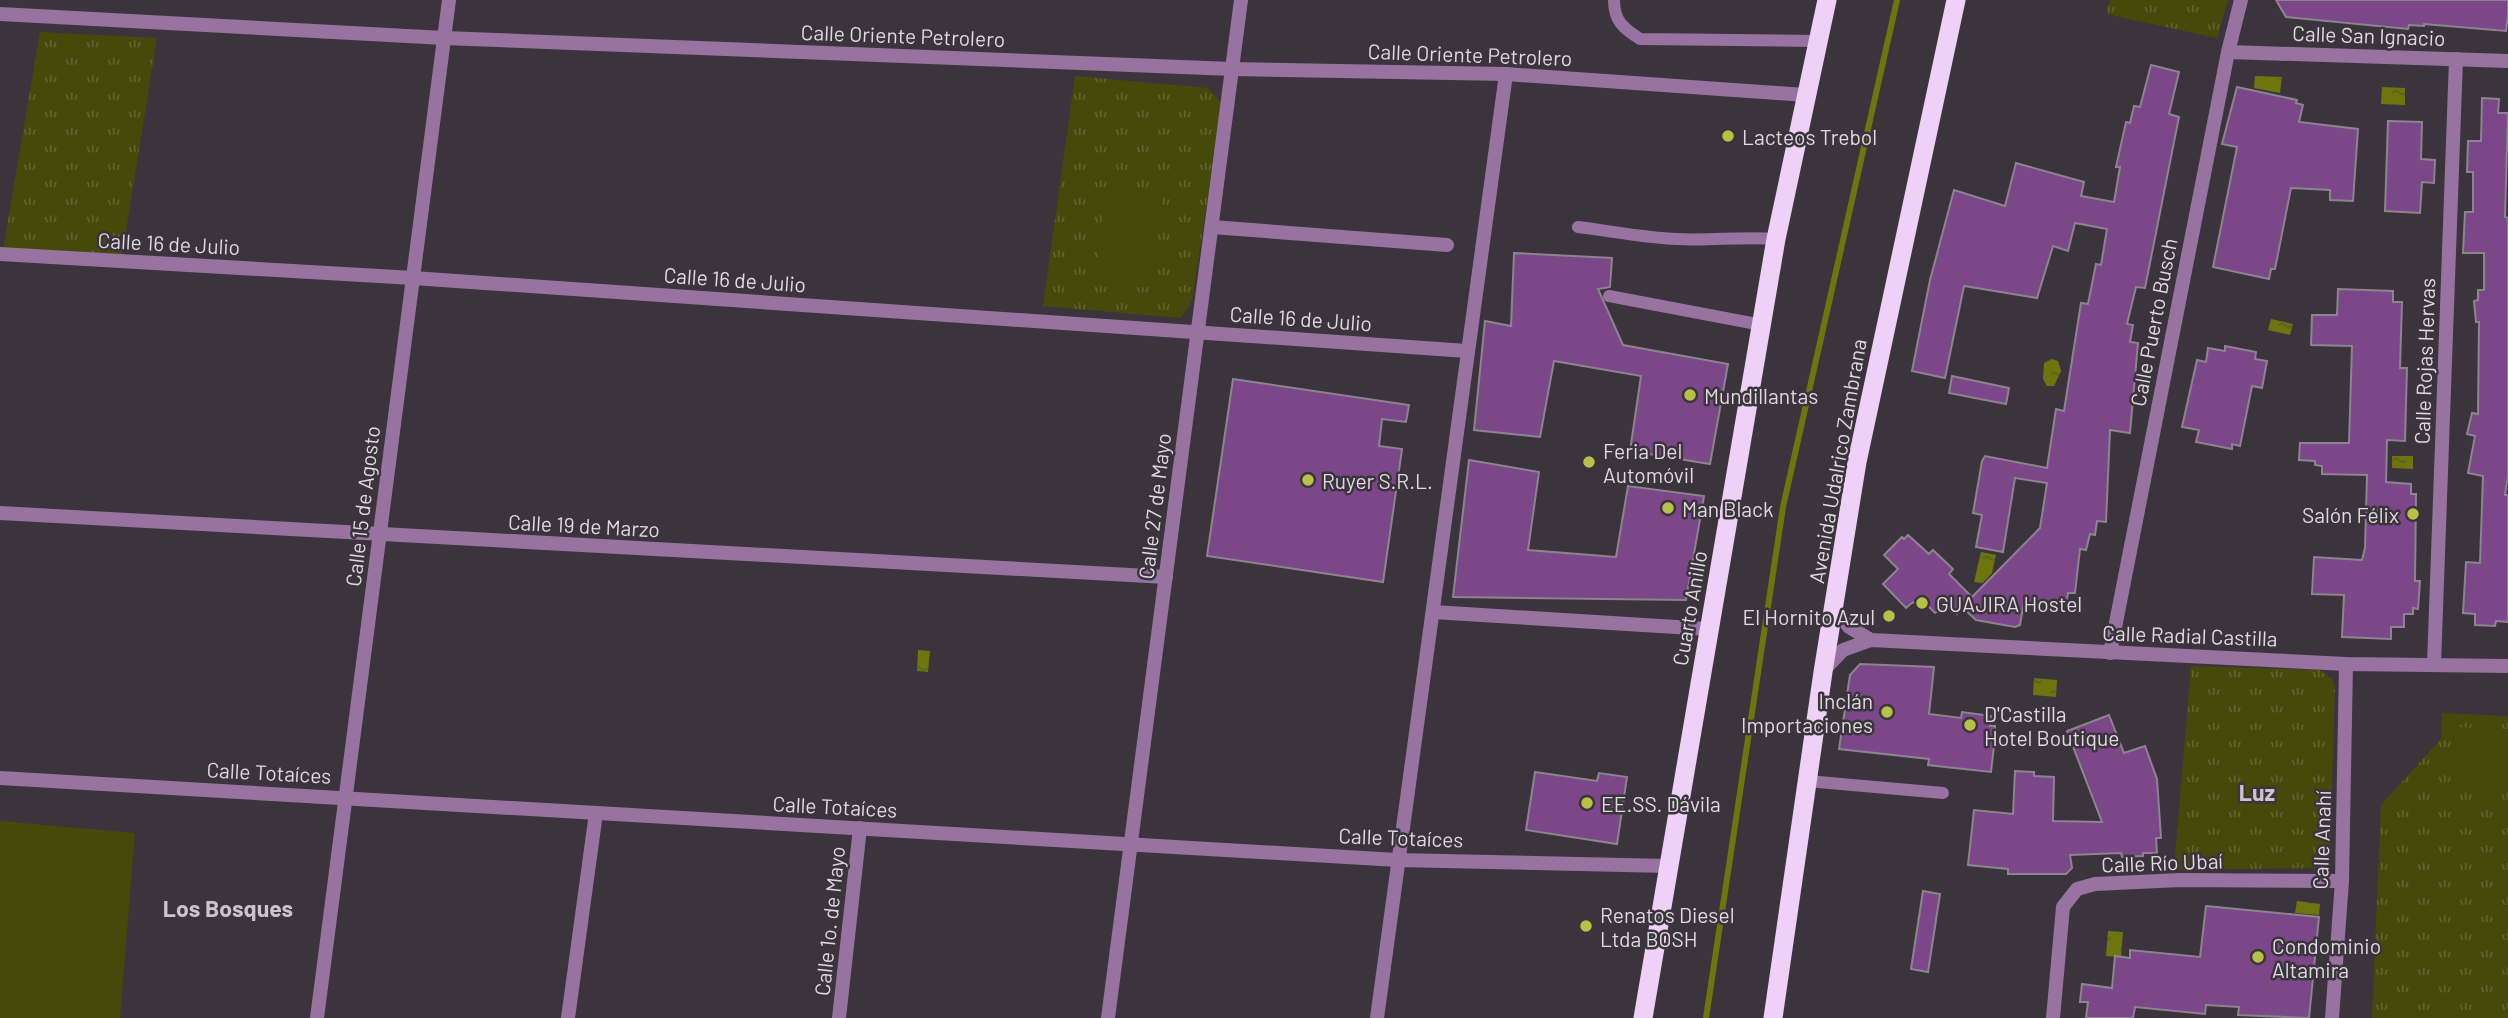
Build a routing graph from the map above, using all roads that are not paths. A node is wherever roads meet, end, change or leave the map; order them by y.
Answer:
1 (449, 0) edge
2 (1241, 0) edge
3 (1614, 0) edge
4 (1827, 0) edge
5 (1956, 0) edge
6 (2241, 0) edge
7 (0, 14) edge
8 (444, 38) junction
9 (1818, 41) junction
10 (2228, 52) junction
11 (2456, 59) junction
12 (2508, 61) edge
13 (1233, 69) junction
14 (1506, 74) junction
15 (1805, 95) junction
16 (1212, 227) junction
17 (1578, 227) dead end
18 (1776, 239) junction
19 (1447, 245) dead end
20 (0, 254) edge
21 (413, 278) junction
22 (1609, 296) dead end
23 (1762, 325) junction
24 (1198, 331) junction
25 (1467, 351) junction
26 (0, 513) edge
27 (380, 536) junction
28 (1166, 577) junction
29 (1834, 607) junction
30 (1433, 612) junction
31 (1708, 629) junction
32 (1871, 640) junction
33 (2110, 653) junction
34 (2346, 664) junction
35 (2434, 664) junction
36 (2508, 666) edge
37 (1823, 672) junction
38 (0, 778) edge
39 (1807, 781) junction
40 (1943, 793) dead end
41 (346, 797) junction
42 (596, 813) junction
43 (860, 828) junction
44 (1131, 844) junction
45 (1397, 860) junction
46 (1668, 866) junction
47 (2342, 881) junction
48 (317, 1018) edge
49 (568, 1018) edge
50 (839, 1018) edge
51 (1108, 1018) edge
52 (1377, 1018) edge
53 (1643, 1018) edge
54 (1773, 1018) edge
55 (2053, 1018) edge
56 (2332, 1018) edge

1 - 8 street, Calle 15 de Agosto
2 - 13 street, Calle 27 de Mayo
3 - 9 lane
4 - 9 highway, Cuarto Anillo
5 - 29 highway, Avenida Udalrico Zambrana
6 - 10 street, Calle Puerto Busch
7 - 8 street, Calle Oriente Petrolero
8 - 13 street, Calle Oriente Petrolero
8 - 21 street, Calle 15 de Agosto
9 - 15 highway, Cuarto Anillo
10 - 11 street, Calle San Ignacio
10 - 33 street, Calle Puerto Busch
11 - 12 street, Calle San Ignacio
11 - 35 street, Calle Rojas Hervas
13 - 14 street, Calle Oriente Petrolero
13 - 16 street, Calle 27 de Mayo
14 - 15 street, Calle Oriente Petrolero
14 - 25 street
15 - 18 highway, Cuarto Anillo
16 - 19 street
16 - 24 street, Calle 27 de Mayo
17 - 18 lane
18 - 23 highway, Cuarto Anillo
20 - 21 street, Calle 16 de Julio
21 - 24 street, Calle 16 de Julio
21 - 27 street, Calle 15 de Agosto
22 - 23 lane
23 - 31 highway, Cuarto Anillo
24 - 25 street, Calle 16 de Julio
24 - 28 street, Calle 27 de Mayo
25 - 30 street
26 - 27 street, Calle 19 de Marzo
27 - 28 street, Calle 19 de Marzo
27 - 41 street, Calle 15 de Agosto
28 - 44 street, Calle 27 de Mayo
29 - 32 street
29 - 37 highway, Avenida Udalrico Zambrana
30 - 31 street
30 - 45 street
31 - 46 highway, Cuarto Anillo
32 - 33 street, Calle Radial Castilla
32 - 37 street, Calle Radial Castilla
33 - 34 street, Calle Radial Castilla
34 - 35 street, Calle Radial Castilla
34 - 47 street, Calle Anahí
35 - 36 street, Calle Radial Castilla
37 - 39 highway, Avenida Udalrico Zambrana
38 - 41 street, Calle Totaíces
39 - 40 lane
39 - 54 highway, Avenida Udalrico Zambrana
41 - 42 street, Calle Totaíces
41 - 48 street, Calle 15 de Agosto
42 - 43 street, Calle Totaíces
42 - 49 street
43 - 44 street, Calle Totaíces
43 - 50 street, Calle 1o. de Mayo
44 - 45 street, Calle Totaíces
44 - 51 street, Calle 27 de Mayo
45 - 46 street, Calle Totaíces
45 - 52 street
46 - 53 highway, Cuarto Anillo
47 - 55 street, Calle Río Ubaí
47 - 56 street, Calle Anahí

